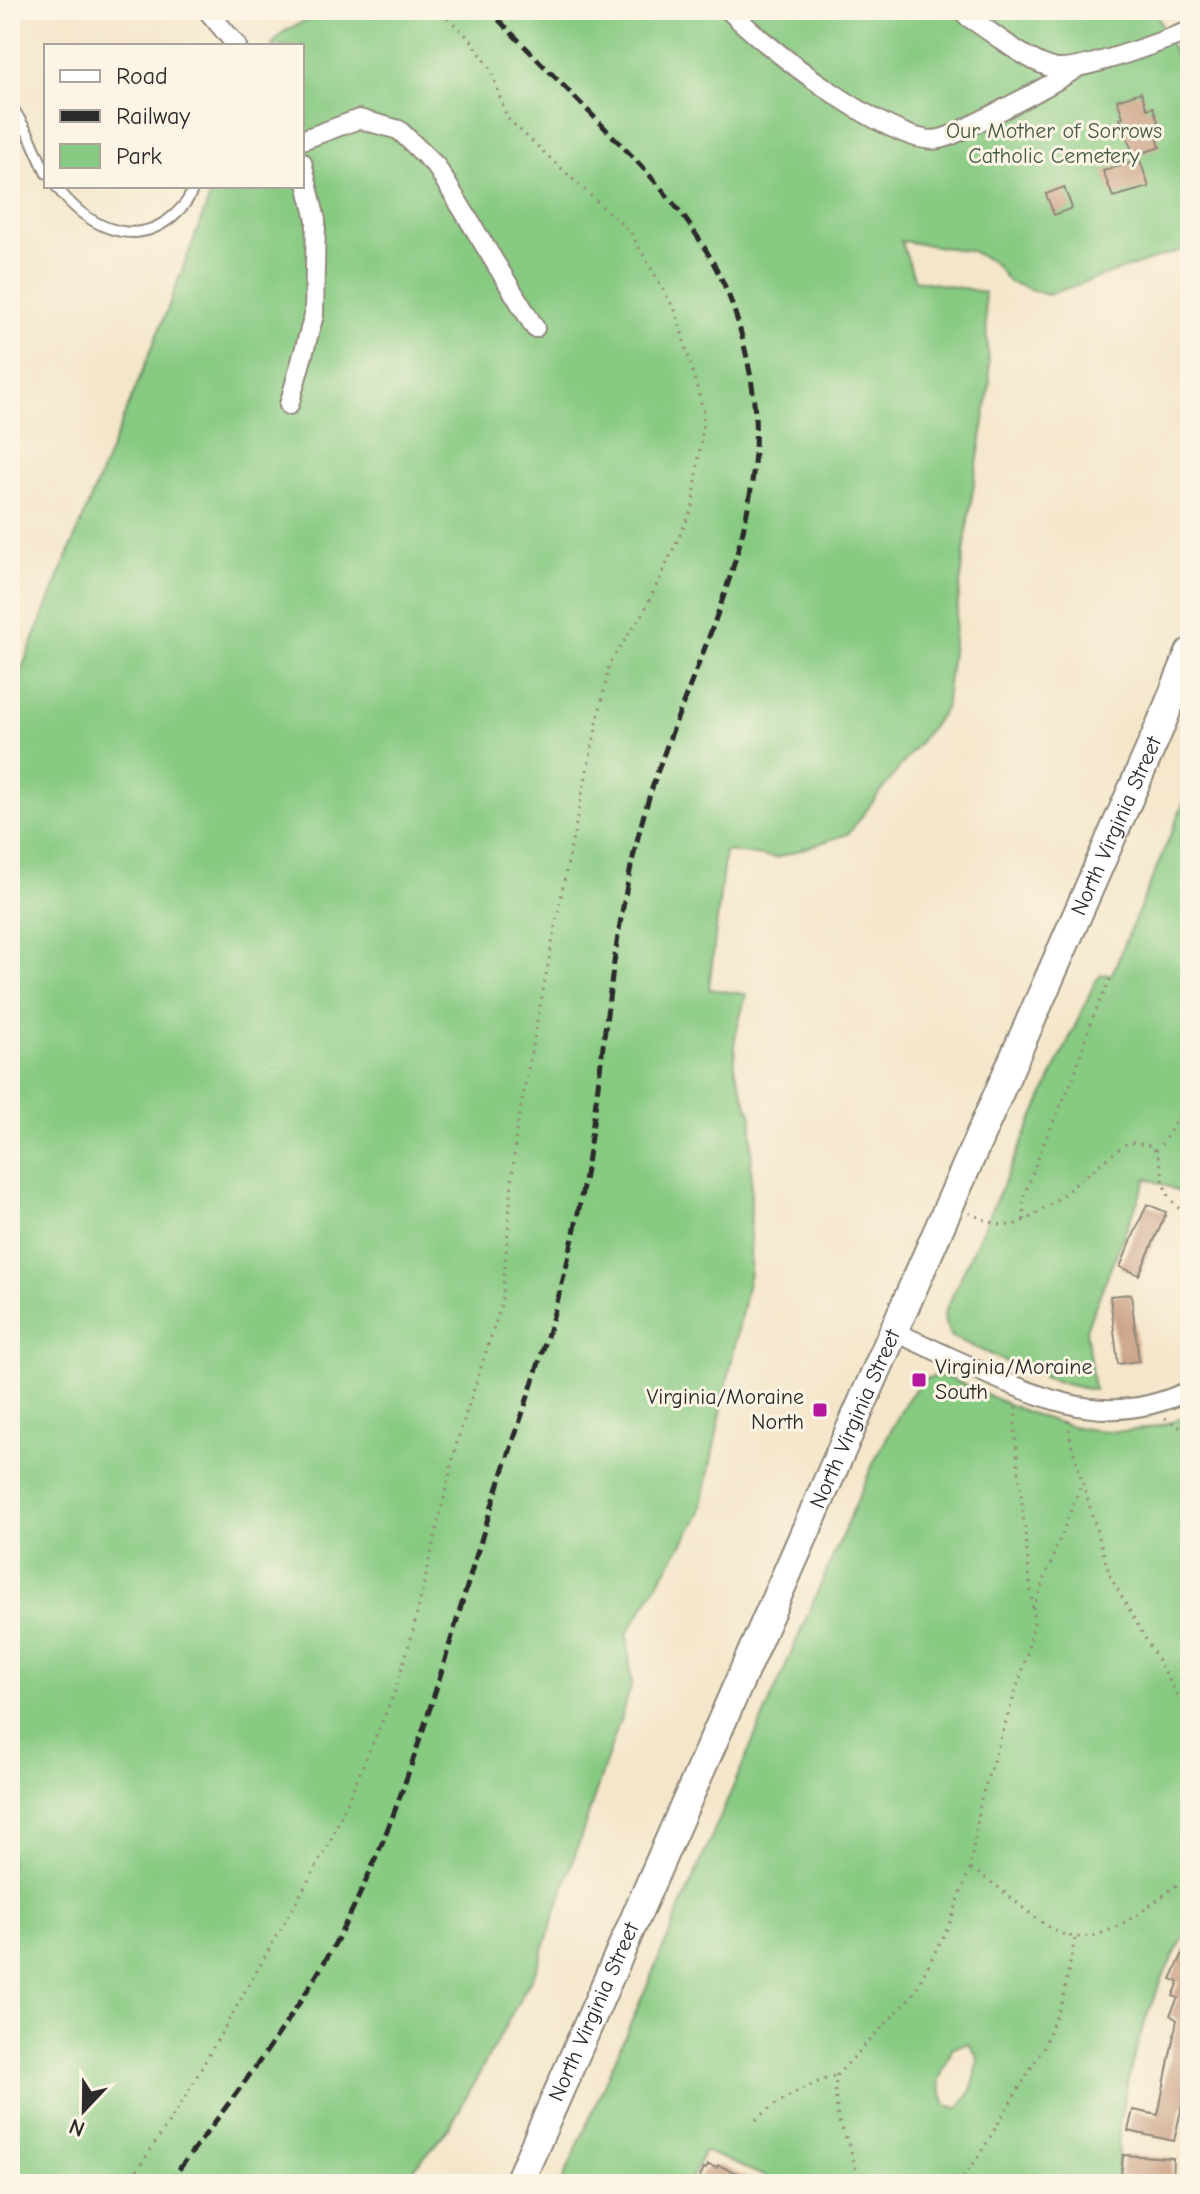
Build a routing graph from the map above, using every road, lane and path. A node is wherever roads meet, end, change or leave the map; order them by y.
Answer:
1 (207, 10) edge
2 (439, 10) edge
3 (729, 10) edge
4 (962, 10) edge
5 (1190, 31) edge
6 (235, 44) edge
7 (1077, 68) junction
8 (10, 103) edge
9 (304, 139) edge
10 (44, 169) edge
11 (304, 170) edge
12 (57, 188) edge
13 (193, 188) edge
14 (535, 328) dead end
15 (289, 405) dead end
16 (1190, 653) edge
17 (1111, 978) dead end
18 (1190, 1099) edge
19 (1156, 1151) junction
20 (949, 1204) junction
21 (1024, 1220) junction
22 (1188, 1225) edge
23 (893, 1331) junction
24 (1015, 1386) junction
25 (1190, 1390) edge
26 (1161, 1403) junction
27 (1069, 1405) junction
28 (1190, 1429) edge
29 (1082, 1482) junction
30 (1032, 1612) junction
31 (1190, 1717) edge
32 (970, 1868) junction
33 (1190, 1875) edge
34 (1075, 1939) junction
35 (837, 2075) junction
36 (756, 2120) dead end
37 (128, 2184) edge
38 (518, 2184) edge
39 (860, 2184) edge
40 (959, 2184) edge

1 - 6 street
2 - 37 path
3 - 7 street
4 - 7 street
5 - 7 street
8 - 10 lane
9 - 14 street
11 - 15 street
12 - 13 lane
16 - 20 main road, North Virginia Street
17 - 21 path
18 - 19 path
19 - 21 path
19 - 22 path
20 - 21 path
20 - 23 main road, North Virginia Street
23 - 24 street
23 - 38 main road, North Virginia Street
24 - 27 street
24 - 30 path
25 - 26 street
26 - 27 street
26 - 28 path
27 - 29 path
29 - 30 path
29 - 31 path
30 - 32 path
32 - 34 path
32 - 35 path
33 - 34 path
34 - 40 path
35 - 36 path
35 - 39 path

